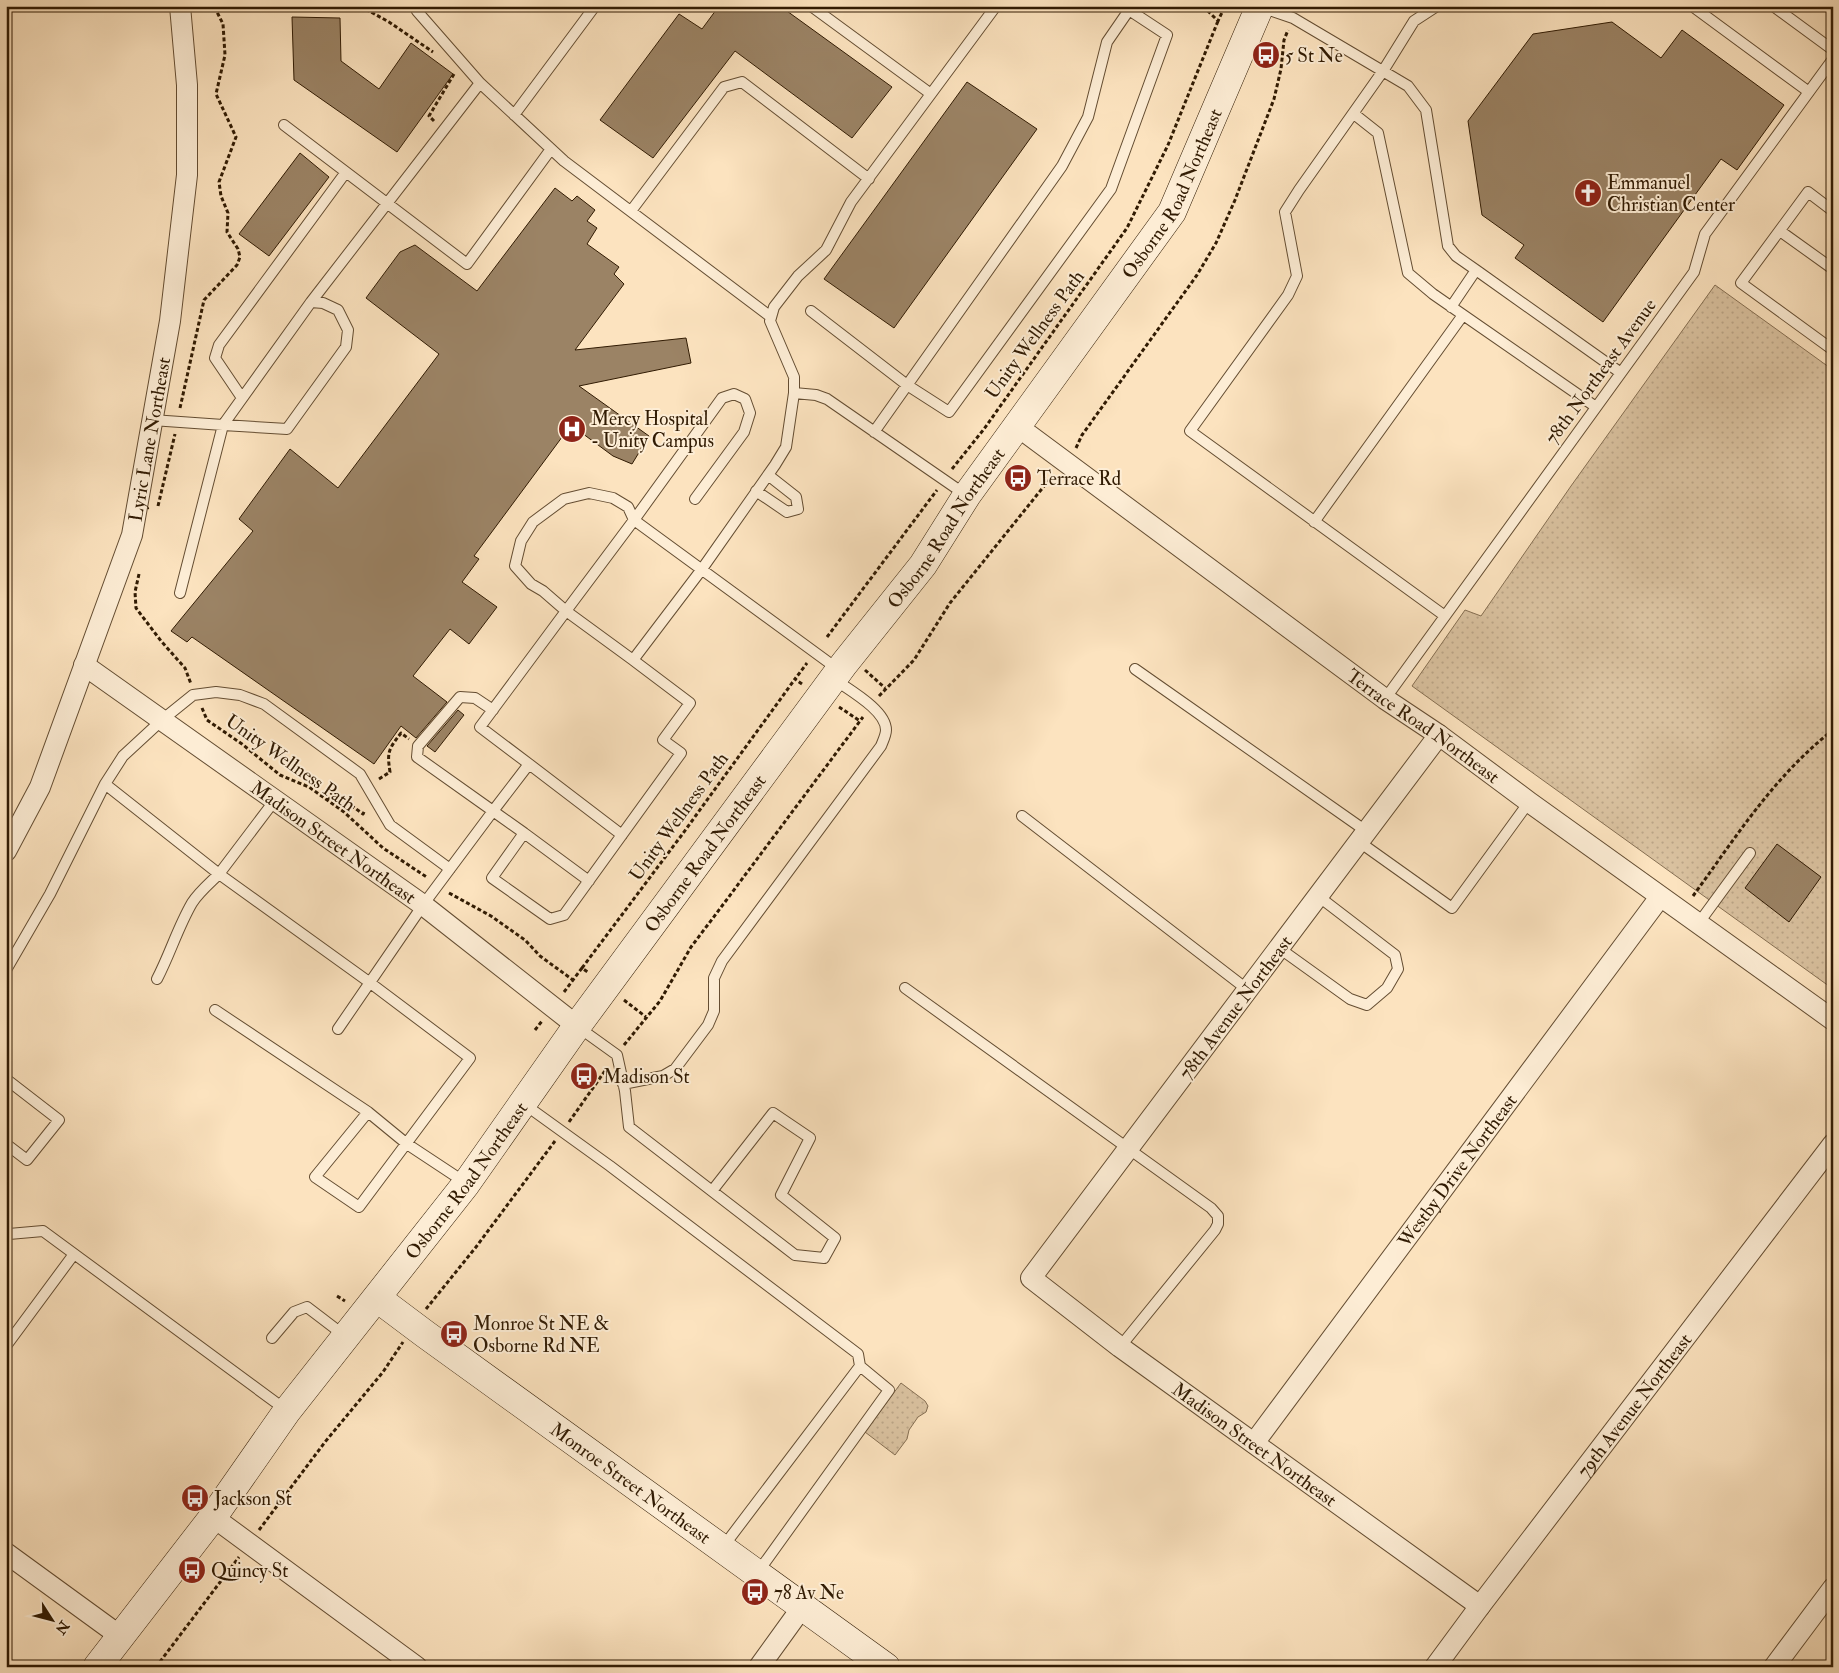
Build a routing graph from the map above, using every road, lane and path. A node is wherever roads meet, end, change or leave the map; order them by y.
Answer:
1 (180, 6) edge
2 (214, 6) edge
3 (360, 6) edge
4 (421, 6) edge
5 (595, 6) edge
6 (811, 6) edge
7 (996, 6) edge
8 (1203, 6) edge
9 (1225, 6) edge
10 (1260, 6) edge
11 (1437, 6) edge
12 (1692, 6) edge
13 (1773, 6) edge
14 (1126, 8) edge
15 (1293, 18) junction
16 (1218, 21) junction
17 (1833, 50) edge
18 (435, 53) dead end
19 (1833, 60) edge
20 (458, 69) dead end
21 (1383, 71) junction
22 (480, 83) junction
23 (1809, 92) junction
24 (931, 94) junction
25 (1354, 114) junction
26 (514, 115) junction
27 (284, 125) dead end
28 (443, 130) junction
29 (551, 149) junction
30 (346, 172) junction
31 (869, 179) junction
32 (387, 203) junction
33 (631, 211) junction
34 (1833, 211) edge
35 (1780, 230) junction
36 (1833, 269) edge
37 (1476, 270) junction
38 (311, 302) junction
39 (1451, 306) junction
40 (811, 311) dead end
41 (1463, 315) junction
42 (771, 317) junction
43 (1833, 350) edge
44 (1621, 373) junction
45 (907, 385) junction
46 (794, 393) junction
47 (242, 398) junction
48 (1596, 407) junction
49 (152, 420) junction
50 (177, 422) junction
51 (223, 425) junction
52 (1017, 426) junction
53 (874, 432) junction
54 (1064, 461) junction
55 (768, 476) junction
56 (944, 480) junction
57 (756, 491) junction
58 (967, 495) junction
59 (694, 499) dead end
60 (156, 513) dead end
61 (634, 520) junction
62 (1314, 522) junction
63 (142, 566) dead end
64 (702, 569) junction
65 (180, 593) dead end
66 (566, 611) junction
67 (1445, 616) junction
68 (827, 637) dead end
69 (633, 660) junction
70 (84, 665) junction
71 (1134, 669) dead end
72 (837, 674) junction
73 (795, 679) dead end
74 (195, 695) junction
75 (1385, 699) junction
76 (872, 706) junction
77 (492, 710) junction
78 (162, 720) junction
79 (1833, 730) edge
80 (1439, 735) junction
81 (529, 764) junction
82 (106, 784) junction
83 (275, 800) junction
84 (1529, 802) junction
85 (493, 811) junction
86 (1022, 816) dead end
87 (524, 833) junction
88 (622, 835) junction
89 (1362, 836) junction
90 (6, 851) edge
91 (1750, 853) dead end
92 (450, 869) junction
93 (219, 874) junction
94 (589, 881) junction
95 (438, 885) junction
96 (1318, 896) junction
97 (1693, 896) dead end
98 (1660, 897) junction
99 (423, 905) junction
100 (1698, 924) junction
101 (1279, 948) junction
102 (582, 968) dead end
103 (6, 970) edge
104 (157, 979) dead end
105 (573, 980) dead end
106 (369, 982) junction
107 (905, 988) dead end
108 (1248, 990) junction
109 (215, 1010) dead end
110 (1833, 1020) edge
111 (577, 1026) junction
112 (338, 1029) dead end
113 (617, 1055) junction
114 (6, 1079) edge
115 (623, 1084) junction
116 (523, 1104) junction
117 (368, 1112) junction
118 (562, 1131) junction
119 (6, 1144) edge
120 (407, 1144) junction
121 (1833, 1144) edge
122 (1128, 1149) junction
123 (466, 1184) junction
124 (712, 1191) junction
125 (6, 1232) edge
126 (74, 1254) junction
127 (1031, 1278) joint
128 (377, 1298) junction
129 (414, 1326) junction
130 (346, 1337) junction
131 (272, 1338) dead end
132 (6, 1346) edge
133 (1120, 1347) junction
134 (860, 1366) junction
135 (287, 1410) junction
136 (1254, 1443) junction
137 (213, 1517) junction
138 (248, 1543) junction
139 (722, 1548) junction
140 (6, 1553) edge
141 (756, 1574) junction
142 (1833, 1588) edge
143 (802, 1606) junction
144 (1480, 1606) junction
145 (120, 1636) junction
146 (96, 1667) edge
147 (156, 1667) edge
148 (417, 1667) edge
149 (759, 1667) edge
150 (886, 1667) edge
151 (1436, 1667) edge
152 (1774, 1667) edge

1 - 49 street, Lyric Lane Northeast
2 - 50 path
3 - 18 path
4 - 22 lane
5 - 26 lane
6 - 24 lane
7 - 24 lane
8 - 16 path
9 - 16 path, Unity Wellness Path
10 - 15 lane
10 - 52 street, Osborne Road Northeast
11 - 21 lane
12 - 23 lane
13 - 17 lane
14 - 45 lane
14 - 45 lane
15 - 21 lane
15 - 54 path
16 - 56 path, Unity Wellness Path
19 - 23 lane, 78th Northeast Avenue
20 - 28 path
21 - 25 lane
21 - 37 lane
22 - 26 lane
22 - 28 lane
23 - 44 lane, 78th Northeast Avenue
24 - 31 lane
25 - 39 lane
25 - 62 lane
26 - 29 lane
27 - 30 lane
28 - 32 lane
29 - 32 lane
29 - 33 lane
30 - 32 lane
30 - 47 lane
31 - 33 lane
31 - 42 lane
32 - 38 lane
33 - 42 lane
34 - 35 lane
35 - 36 lane
35 - 43 lane
37 - 39 lane
37 - 44 lane
38 - 47 lane
38 - 51 lane
39 - 41 lane
40 - 45 lane
41 - 48 lane
41 - 62 lane
42 - 46 lane
44 - 48 lane, 78th Northeast Avenue
45 - 53 lane
46 - 53 lane
46 - 55 lane
47 - 51 lane
48 - 67 lane, 78th Northeast Avenue
49 - 50 lane
49 - 70 street, Lyric Lane Northeast
50 - 51 lane
50 - 60 path
51 - 65 lane
52 - 54 street, Terrace Road Northeast
52 - 58 street, Osborne Road Northeast
53 - 56 lane
54 - 75 street, Terrace Road Northeast
54 - 76 path
55 - 57 lane
55 - 57 lane
56 - 58 lane
56 - 68 path, Unity Wellness Path
57 - 64 lane
58 - 72 street, Osborne Road Northeast
59 - 61 lane
61 - 64 lane
61 - 66 lane
61 - 66 lane
62 - 67 lane
63 - 74 path, Unity Wellness Path
64 - 69 lane
64 - 72 lane
66 - 69 lane
66 - 77 lane
67 - 75 lane, 78th Northeast Avenue
69 - 88 lane
70 - 78 street, Madison Street Northeast
70 - 90 street, Lyric Lane Northeast
71 - 89 lane
72 - 76 lane
72 - 111 street, Osborne Road Northeast
73 - 102 path, Unity Wellness Path
74 - 78 lane
74 - 92 lane
74 - 95 path, Unity Wellness Path
75 - 80 street, Terrace Road Northeast
76 - 113 path
76 - 115 lane
77 - 81 lane
77 - 85 lane
78 - 82 lane
78 - 83 street, Madison Street Northeast
79 - 97 path
80 - 84 street, Terrace Road Northeast
80 - 89 street, 78th Avenue Northeast
81 - 85 lane
81 - 88 lane
82 - 93 lane
82 - 103 lane
83 - 93 lane
83 - 99 street, Madison Street Northeast
84 - 89 lane
84 - 98 street, Terrace Road Northeast
85 - 87 lane
85 - 92 lane
86 - 108 lane
87 - 94 lane
87 - 94 lane
88 - 94 lane
89 - 96 street, 78th Avenue Northeast
91 - 100 lane
92 - 95 lane
93 - 104 lane
93 - 106 lane
95 - 99 lane
95 - 105 path, Unity Wellness Path
96 - 101 street, 78th Avenue Northeast
96 - 101 lane
98 - 100 street, Terrace Road Northeast
98 - 136 street, Westby Drive Northeast
99 - 106 lane
99 - 111 street, Madison Street Northeast
100 - 110 street, Terrace Road Northeast
101 - 108 street, 78th Avenue Northeast
106 - 112 lane
106 - 120 lane
107 - 122 lane
108 - 122 street, 78th Avenue Northeast
109 - 117 lane
111 - 113 lane
111 - 116 street, Osborne Road Northeast
113 - 115 lane
113 - 118 path
114 - 119 lane
115 - 124 lane
116 - 118 lane
116 - 123 street, Osborne Road Northeast
117 - 120 lane
117 - 120 lane
118 - 129 path
118 - 134 lane
120 - 123 lane
121 - 144 street, 79th Avenue Northeast
122 - 127 street, 78th Avenue Northeast
122 - 133 lane
123 - 128 street, Osborne Road Northeast
124 - 124 lane
125 - 126 lane
126 - 132 lane
126 - 135 lane
127 - 133 street, Madison Street Northeast
128 - 129 street, Monroe Street Northeast
128 - 130 street, Osborne Road Northeast
129 - 138 path
129 - 139 street, Monroe Street Northeast
130 - 131 lane
130 - 135 street, Osborne Road Northeast
133 - 136 street, Madison Street Northeast
134 - 139 lane
134 - 141 lane
135 - 137 street, Osborne Road Northeast
136 - 144 street, Madison Street Northeast
137 - 138 street
137 - 145 street, Osborne Road Northeast
138 - 147 path
138 - 148 street
139 - 141 street, Monroe Street Northeast
140 - 145 street
141 - 143 street, Monroe Street Northeast
142 - 152 street
143 - 149 street
143 - 150 street, Monroe Street Northeast
144 - 151 street, 79th Avenue Northeast
145 - 146 street, Osborne Road Northeast

